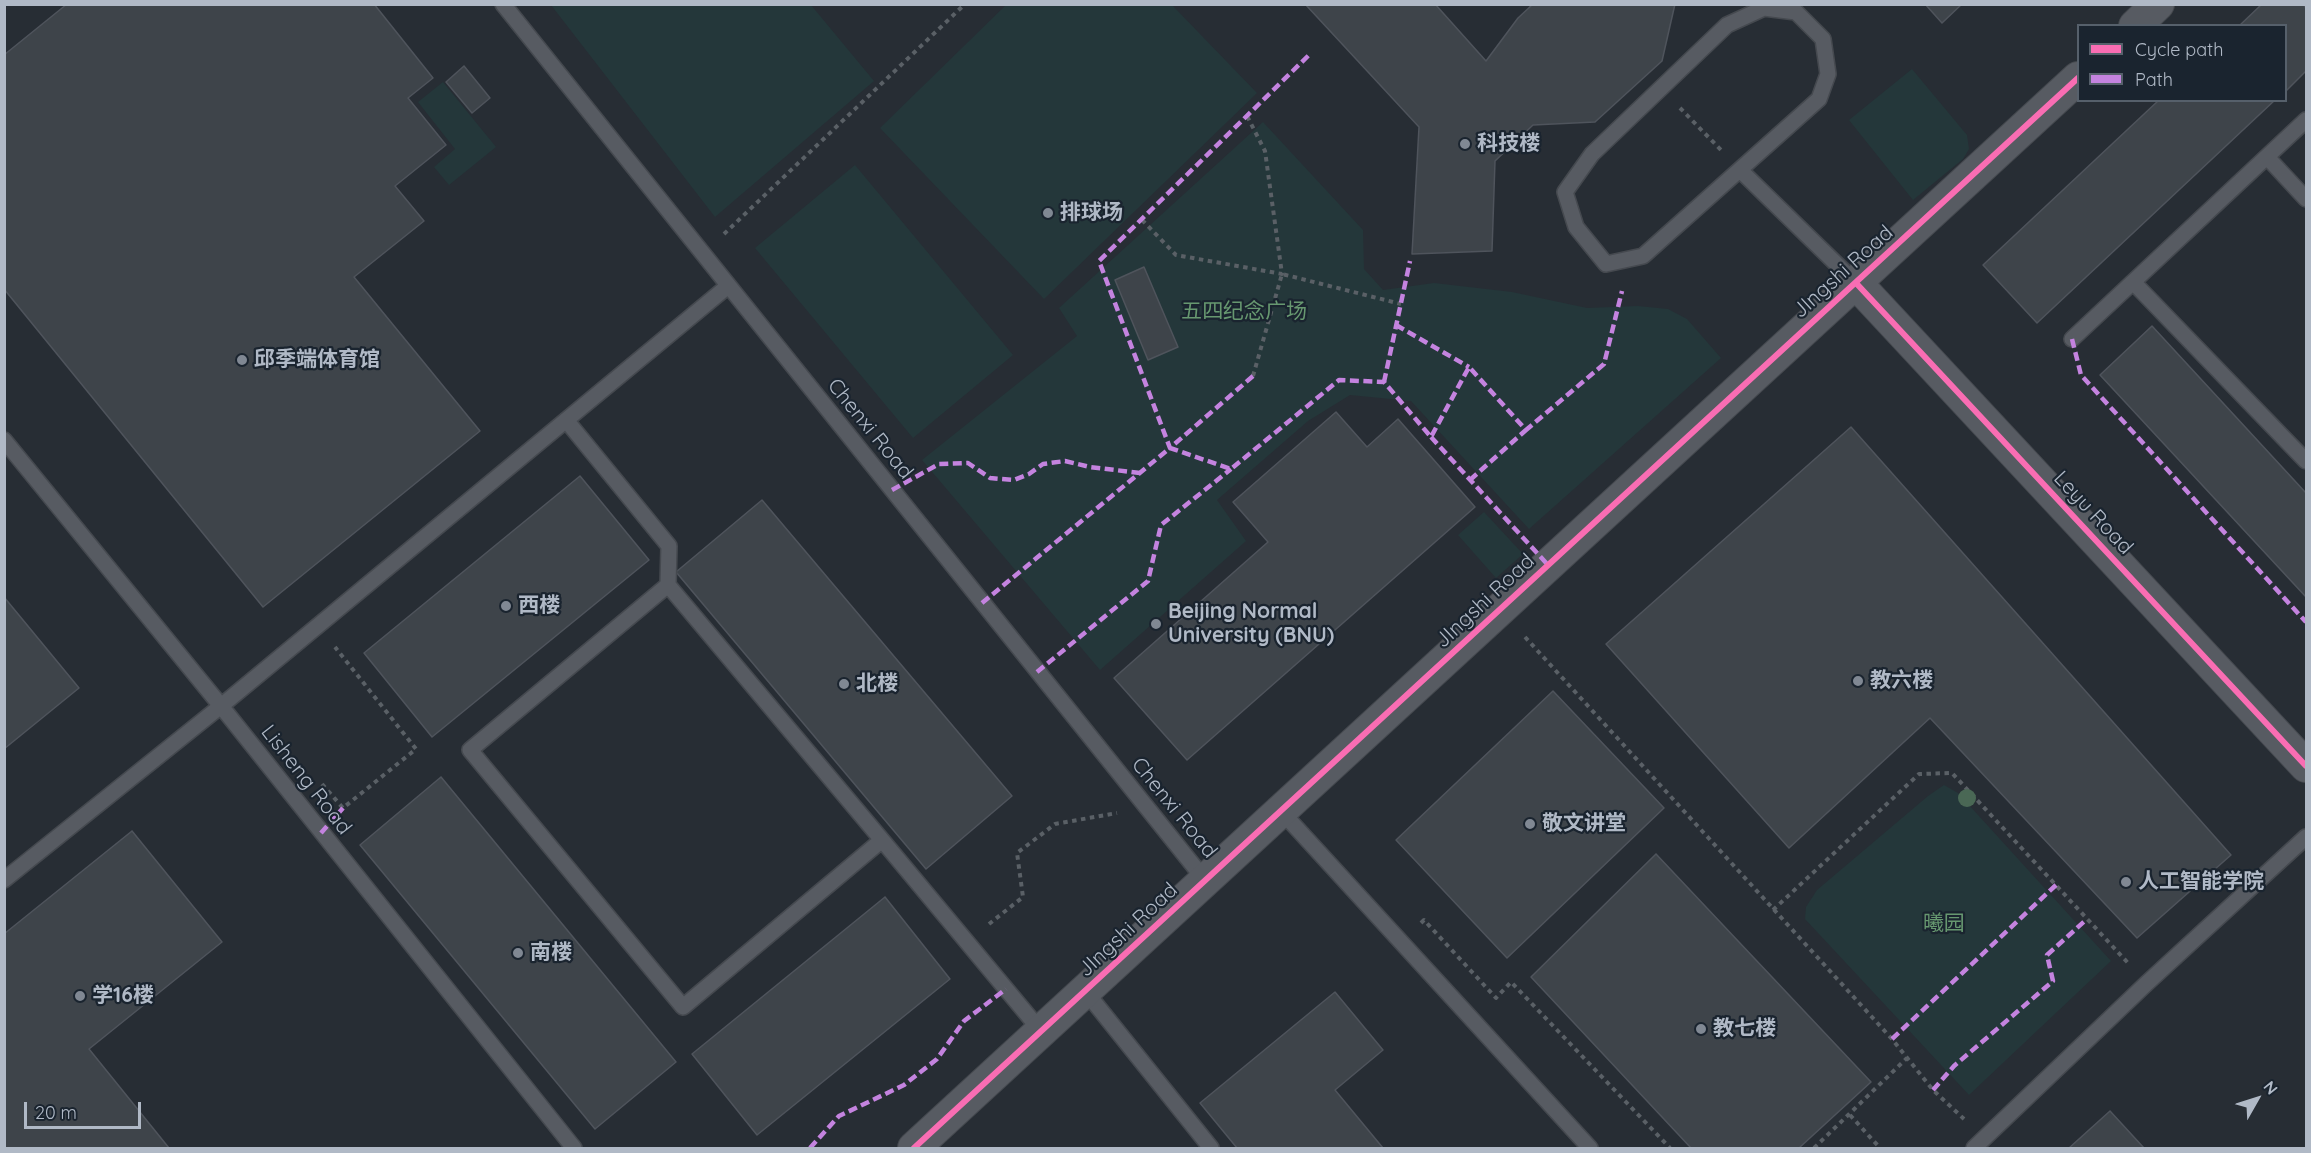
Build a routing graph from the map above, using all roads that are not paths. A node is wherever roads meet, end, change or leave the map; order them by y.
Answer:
1 (502, 4) edge
2 (2158, 4) edge
3 (2137, 24) edge
4 (2077, 80) edge
5 (2307, 120) edge
6 (2267, 157) junction
7 (1740, 170) junction
8 (2307, 199) edge
9 (2133, 282) junction
10 (1856, 283) junction
11 (728, 286) junction
12 (2072, 339) dead end
13 (566, 420) junction
14 (4, 440) edge
15 (2307, 461) edge
16 (668, 585) junction
17 (221, 706) junction
18 (2307, 766) edge
19 (1281, 811) junction
20 (2307, 837) edge
21 (882, 840) junction
22 (4, 880) edge
23 (1205, 880) junction
24 (1086, 992) junction
25 (1041, 1031) junction
26 (1979, 1144) edge
27 (574, 1149) edge
28 (914, 1149) edge
29 (1211, 1149) edge
30 (1590, 1149) edge

1 - 11 lane, Chenxi Road
2 - 3 street
4 - 10 street, JIngshi Road
5 - 6 lane
6 - 8 lane
6 - 9 lane
7 - 7 lane
7 - 10 lane
9 - 12 lane
9 - 15 lane
10 - 18 street, Leyu Road
10 - 19 street, JIngshi Road
11 - 13 lane
11 - 23 lane, Chenxi Road
13 - 16 lane
13 - 17 lane
14 - 17 lane, Lisheng Road
16 - 21 lane
16 - 21 lane
17 - 22 lane
17 - 27 lane, Lisheng Road
19 - 23 street, JIngshi Road
19 - 30 lane
20 - 26 lane
21 - 25 lane
23 - 24 street, JIngshi Road
24 - 25 street, JIngshi Road
24 - 29 lane
25 - 28 street, JIngshi Road

